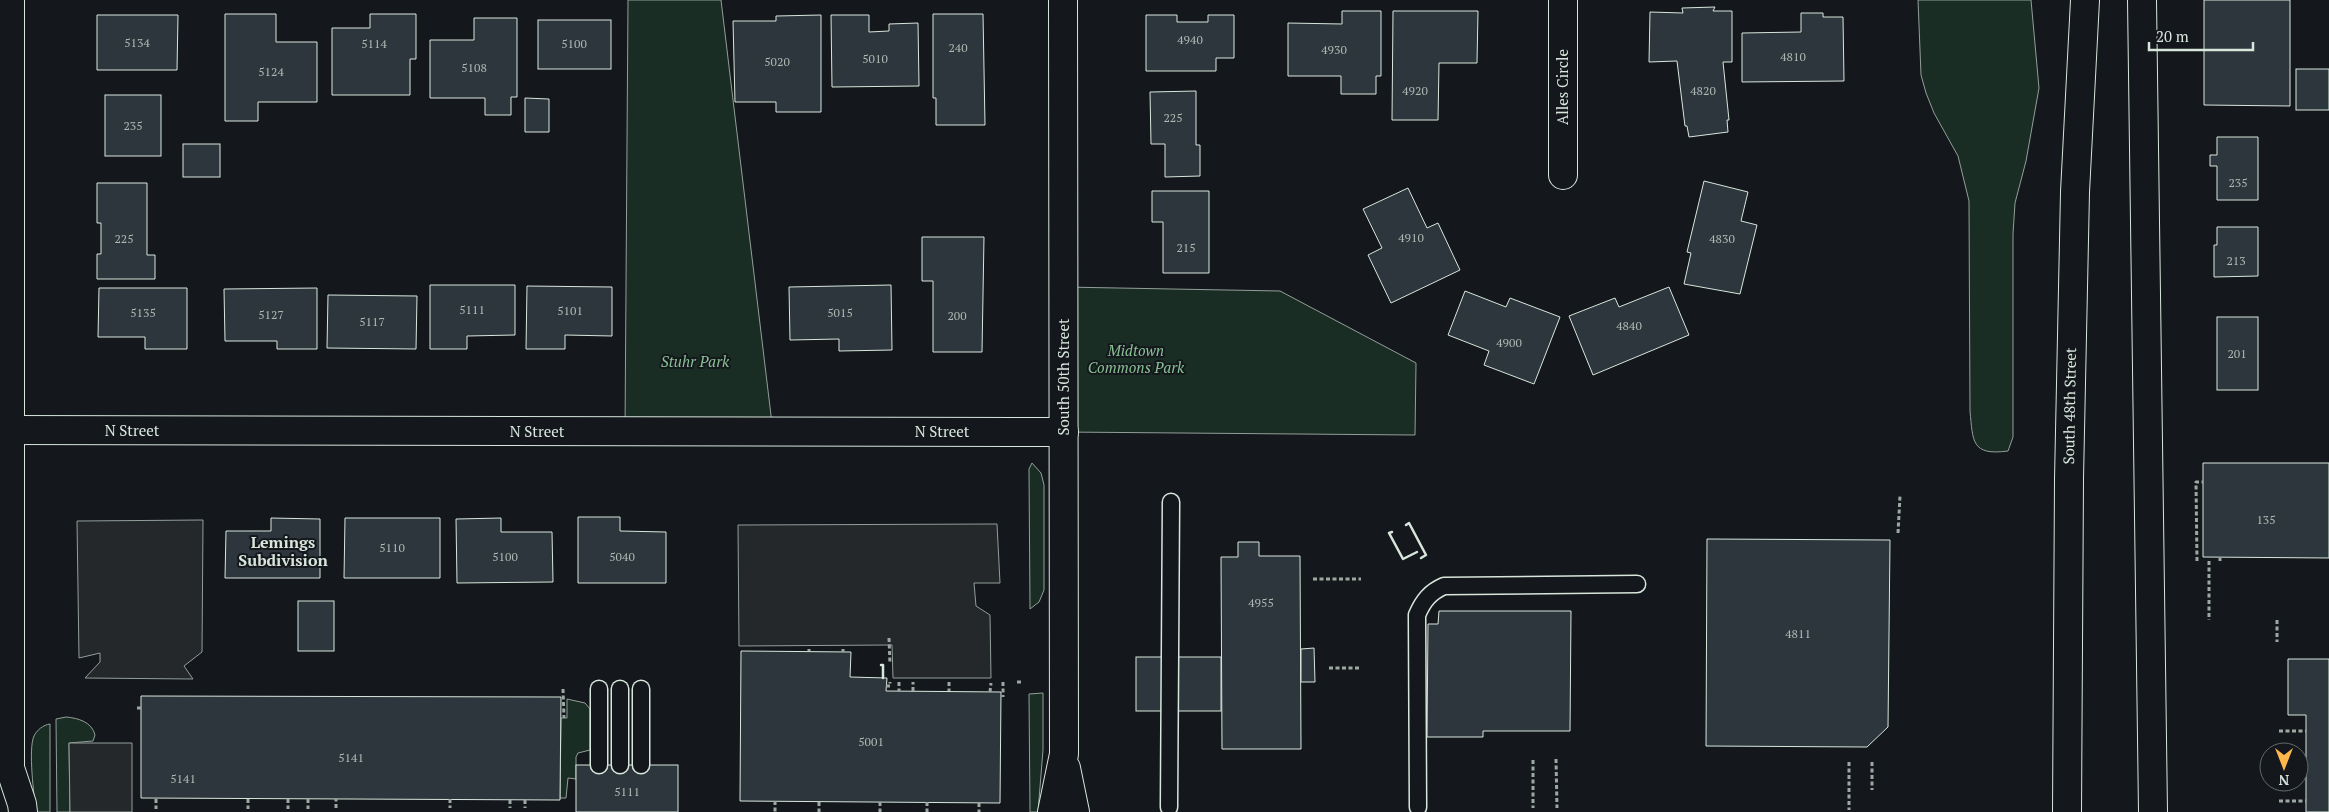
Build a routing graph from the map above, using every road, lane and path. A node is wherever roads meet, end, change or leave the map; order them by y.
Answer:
1 (10, 0) edge
2 (1062, 0) edge
3 (1563, 0) edge
4 (2085, 0) edge
5 (2142, 0) edge
6 (1563, 175) dead end
7 (10, 430) junction
8 (1064, 432) junction
9 (2203, 482) dead end
10 (1900, 496) dead end
11 (1171, 502) dead end
12 (1898, 533) dead end
13 (2197, 561) dead end
14 (2210, 561) dead end
15 (1313, 579) dead end
16 (1361, 579) dead end
17 (1637, 584) dead end
18 (2210, 620) dead end
19 (2277, 620) dead end
20 (889, 638) dead end
21 (2277, 642) dead end
22 (890, 664) dead end
23 (1329, 668) dead end
24 (1360, 668) dead end
25 (890, 682) dead end
26 (899, 682) dead end
27 (913, 682) dead end
28 (949, 682) dead end
29 (1003, 682) dead end
30 (991, 683) dead end
31 (886, 686) dead end
32 (563, 689) dead end
33 (599, 689) dead end
34 (620, 689) dead end
35 (641, 689) dead end
36 (899, 691) dead end
37 (912, 691) dead end
38 (949, 691) dead end
39 (990, 692) dead end
40 (1003, 698) dead end
41 (564, 718) dead end
42 (2280, 731) dead end
43 (2306, 731) dead end
44 (1064, 754) junction
45 (1533, 760) dead end
46 (1556, 760) dead end
47 (1849, 762) dead end
48 (1872, 762) dead end
49 (599, 765) dead end
50 (620, 765) dead end
51 (641, 765) dead end
52 (5, 779) edge
53 (1872, 790) dead end
54 (156, 799) dead end
55 (248, 799) dead end
56 (288, 799) dead end
57 (308, 799) dead end
58 (336, 799) dead end
59 (450, 799) dead end
60 (510, 800) dead end
61 (525, 800) dead end
62 (775, 801) dead end
63 (2280, 801) dead end
64 (2306, 801) dead end
65 (819, 802) dead end
66 (880, 802) dead end
67 (927, 802) dead end
68 (978, 803) dead end
69 (1169, 807) dead end
70 (1418, 807) dead end
71 (336, 808) dead end
72 (450, 808) dead end
73 (510, 808) dead end
74 (525, 808) dead end
75 (1533, 808) dead end
76 (1557, 808) dead end
77 (156, 809) dead end
78 (248, 809) dead end
79 (288, 809) dead end
80 (308, 809) dead end
81 (1849, 810) dead end
82 (23, 812) edge
83 (775, 812) edge
84 (819, 812) edge
85 (880, 812) edge
86 (927, 812) edge
87 (978, 812) edge
88 (1052, 812) edge
89 (1076, 812) edge
90 (2067, 812) edge
91 (2153, 812) edge

1 - 7 street
2 - 8 street, South 50th Street
3 - 6 street, Alles Circle
4 - 90 street, South 48th Street
5 - 91 street
7 - 8 street, N Street
7 - 52 street
8 - 44 street, South 50th Street
9 - 13 path
10 - 12 path
11 - 69 lane
14 - 18 path
15 - 16 path
17 - 70 lane
19 - 21 path
20 - 22 path
23 - 24 path
25 - 31 path
26 - 36 path
27 - 37 path
28 - 38 path
29 - 40 path
30 - 39 path
32 - 41 path
33 - 49 lane
34 - 50 lane
35 - 51 lane
42 - 43 path
44 - 88 street, South 50th Street
44 - 89 street, South 50th Street
45 - 75 path
46 - 76 path
47 - 81 path
48 - 53 path
52 - 82 street
54 - 77 path
55 - 78 path
56 - 79 path
57 - 80 path
58 - 71 path
59 - 72 path
60 - 73 path
61 - 74 path
62 - 83 path
63 - 64 path
65 - 84 path
66 - 85 path
67 - 86 path
68 - 87 path

